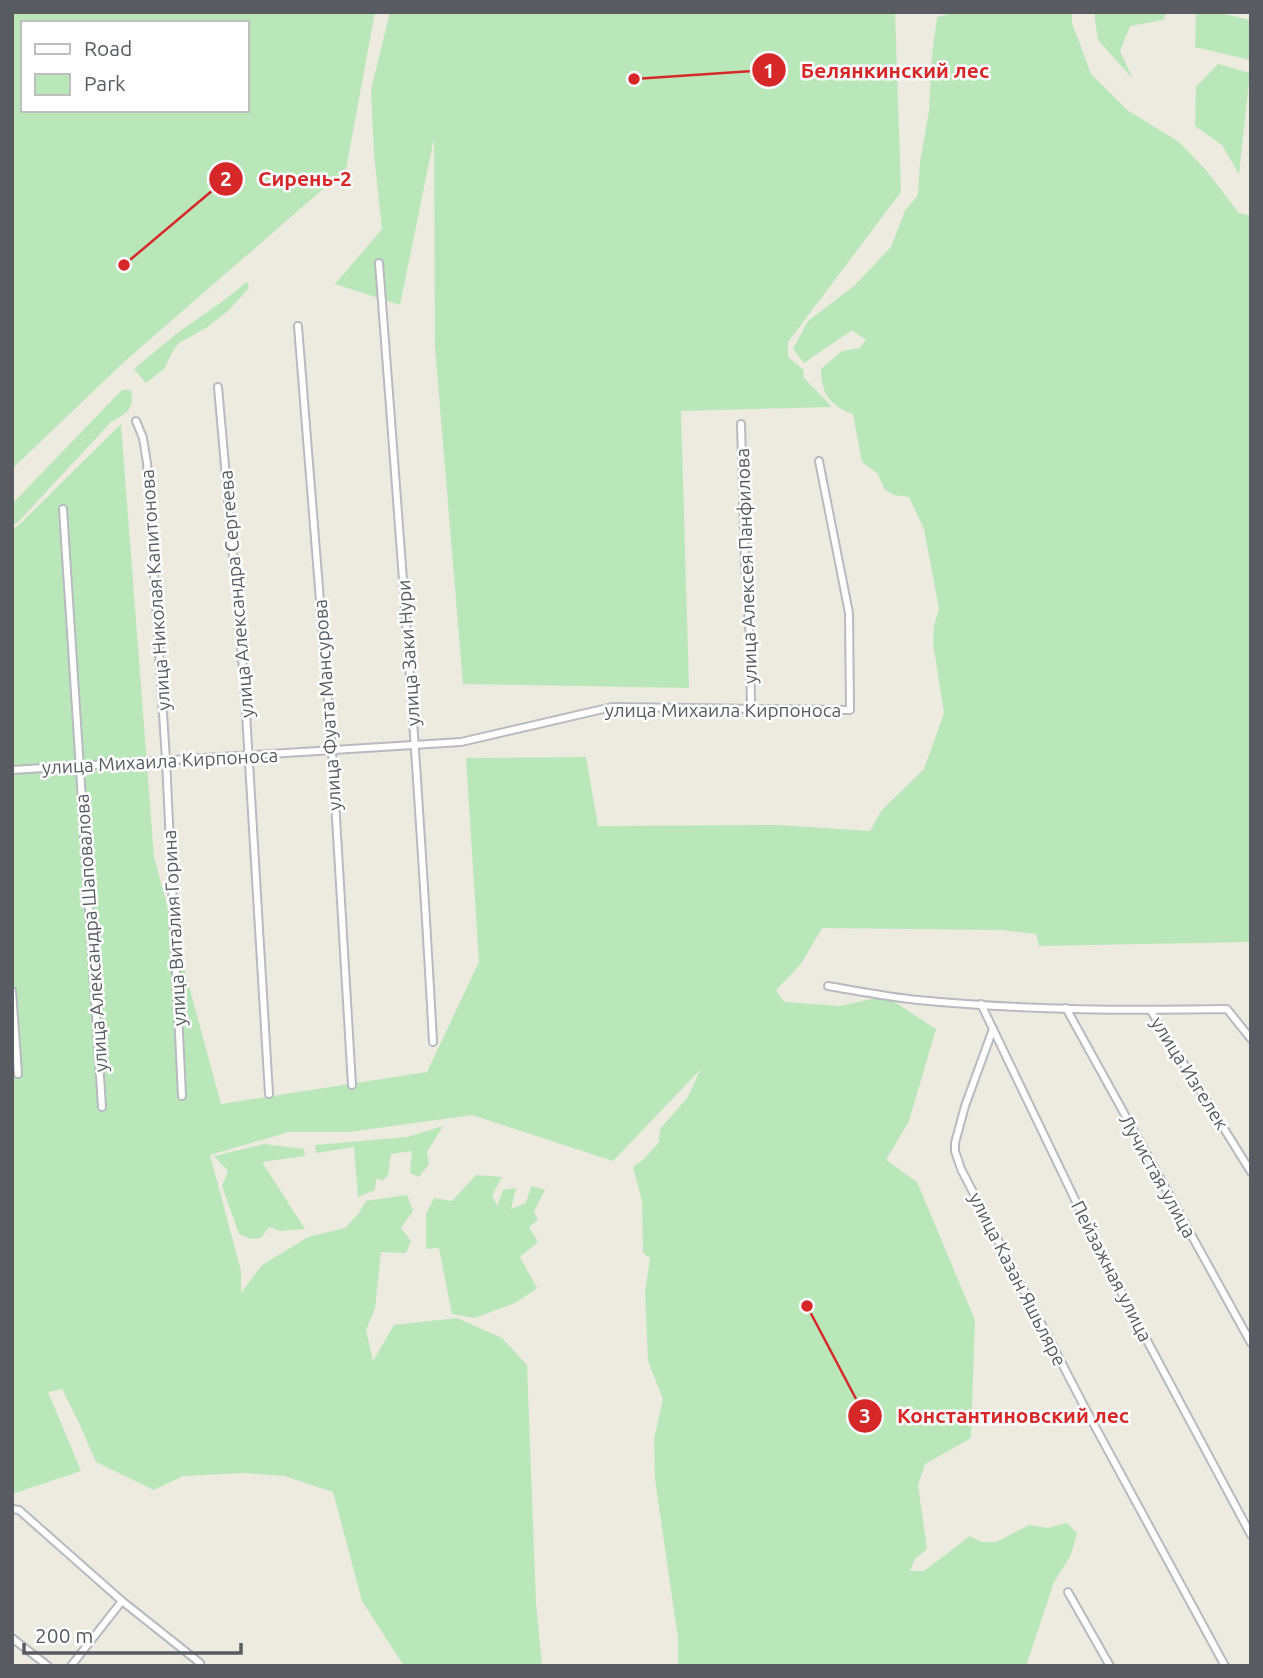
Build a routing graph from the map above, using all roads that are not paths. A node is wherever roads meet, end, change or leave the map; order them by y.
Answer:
1 (379, 263) dead end
2 (298, 326) dead end
3 (218, 387) dead end
4 (136, 421) dead end
5 (741, 424) dead end
6 (819, 461) dead end
7 (63, 509) dead end
8 (751, 709) junction
9 (414, 746) junction
10 (332, 751) junction
11 (249, 756) junction
12 (166, 760) junction
13 (80, 766) junction
14 (12, 770) edge
15 (828, 986) dead end
16 (12, 991) edge
17 (981, 1004) junction
18 (1066, 1008) junction
19 (1150, 1010) junction
20 (993, 1029) junction
21 (1251, 1039) edge
22 (433, 1042) dead end
23 (18, 1074) dead end
24 (352, 1085) dead end
25 (269, 1094) dead end
26 (182, 1096) dead end
27 (102, 1107) dead end
28 (1251, 1172) edge
29 (1251, 1343) edge
30 (12, 1509) edge
31 (1251, 1535) edge
32 (1068, 1592) dead end
33 (122, 1601) junction
34 (12, 1638) edge
35 (199, 1664) edge
36 (48, 1666) edge
37 (71, 1666) edge
38 (1110, 1666) edge
39 (1225, 1666) edge

1 - 9 street, улица Заки Нури
2 - 10 street, улица Фуата Мансурова
3 - 11 street, улица Александра Сергеева
4 - 12 street, улица Николая Капитонова
5 - 8 street, улица Алексея Панфилова
6 - 8 street, улица Михаила Кирпоноса
7 - 13 street, улица Александра Шаповалова
8 - 9 street, улица Михаила Кирпоноса
9 - 10 street, улица Михаила Кирпоноса
9 - 22 street, улица Заки Нури
10 - 11 street, улица Михаила Кирпоноса
10 - 24 street, улица Фуата Мансурова
11 - 12 street, улица Михаила Кирпоноса
11 - 25 street, улица Александра Сергеева
12 - 13 street, улица Михаила Кирпоноса
12 - 26 street, улица Виталия Горина
13 - 14 street, улица Михаила Кирпоноса
13 - 27 street, улица Александра Шаповалова
15 - 17 street
16 - 23 street
17 - 18 street
17 - 20 street, Пейзажная улица
18 - 19 street
18 - 29 street, Лучистая улица
19 - 21 street
19 - 28 street, улица Изгелек
20 - 31 street, Пейзажная улица
20 - 39 street, улица Казан Яшьляре
30 - 33 street
32 - 38 street
33 - 35 street
33 - 37 street
34 - 36 street

